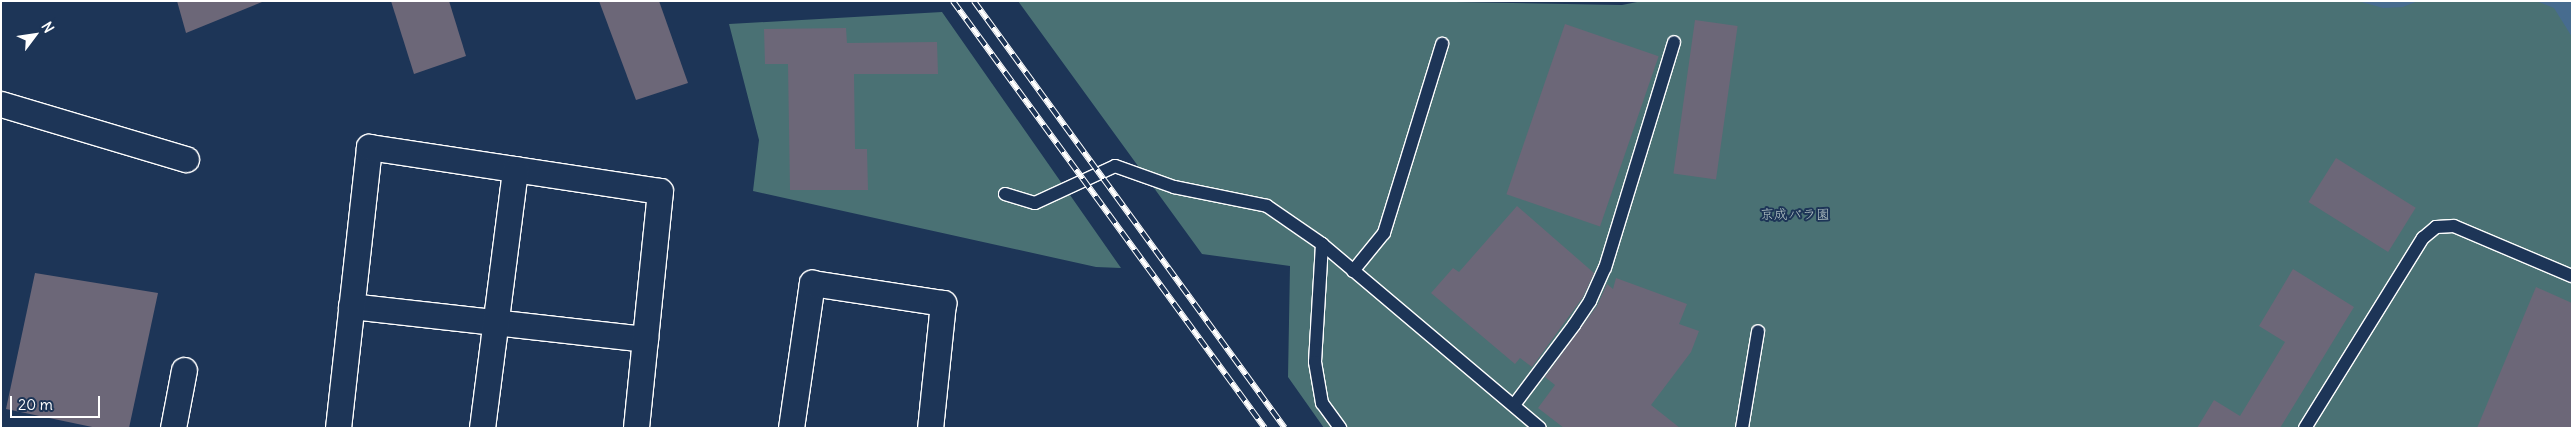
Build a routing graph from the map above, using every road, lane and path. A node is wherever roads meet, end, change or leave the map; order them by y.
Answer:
1 (1674, 42) dead end
2 (1442, 44) dead end
3 (1, 104) edge
4 (186, 159) dead end
5 (515, 169) junction
6 (1005, 194) dead end
7 (1322, 244) junction
8 (1354, 271) junction
9 (2572, 276) edge
10 (352, 306) junction
11 (497, 323) junction
12 (1758, 331) dead end
13 (645, 339) junction
14 (184, 370) dead end
15 (1514, 405) junction
16 (173, 428) edge
17 (338, 428) edge
18 (482, 428) edge
19 (636, 428) edge
20 (792, 428) edge
21 (930, 428) edge
22 (1340, 428) edge
23 (1540, 428) edge
24 (1742, 428) edge
25 (2305, 428) edge

1 - 15 lane
2 - 8 lane
3 - 4 street
5 - 10 street
5 - 11 street
5 - 13 street
6 - 7 lane
7 - 8 lane
7 - 22 lane
8 - 15 lane
9 - 25 lane
10 - 11 street
10 - 17 street
11 - 13 street
11 - 18 street
12 - 24 lane
13 - 19 street
14 - 16 street
15 - 23 lane
20 - 21 street

